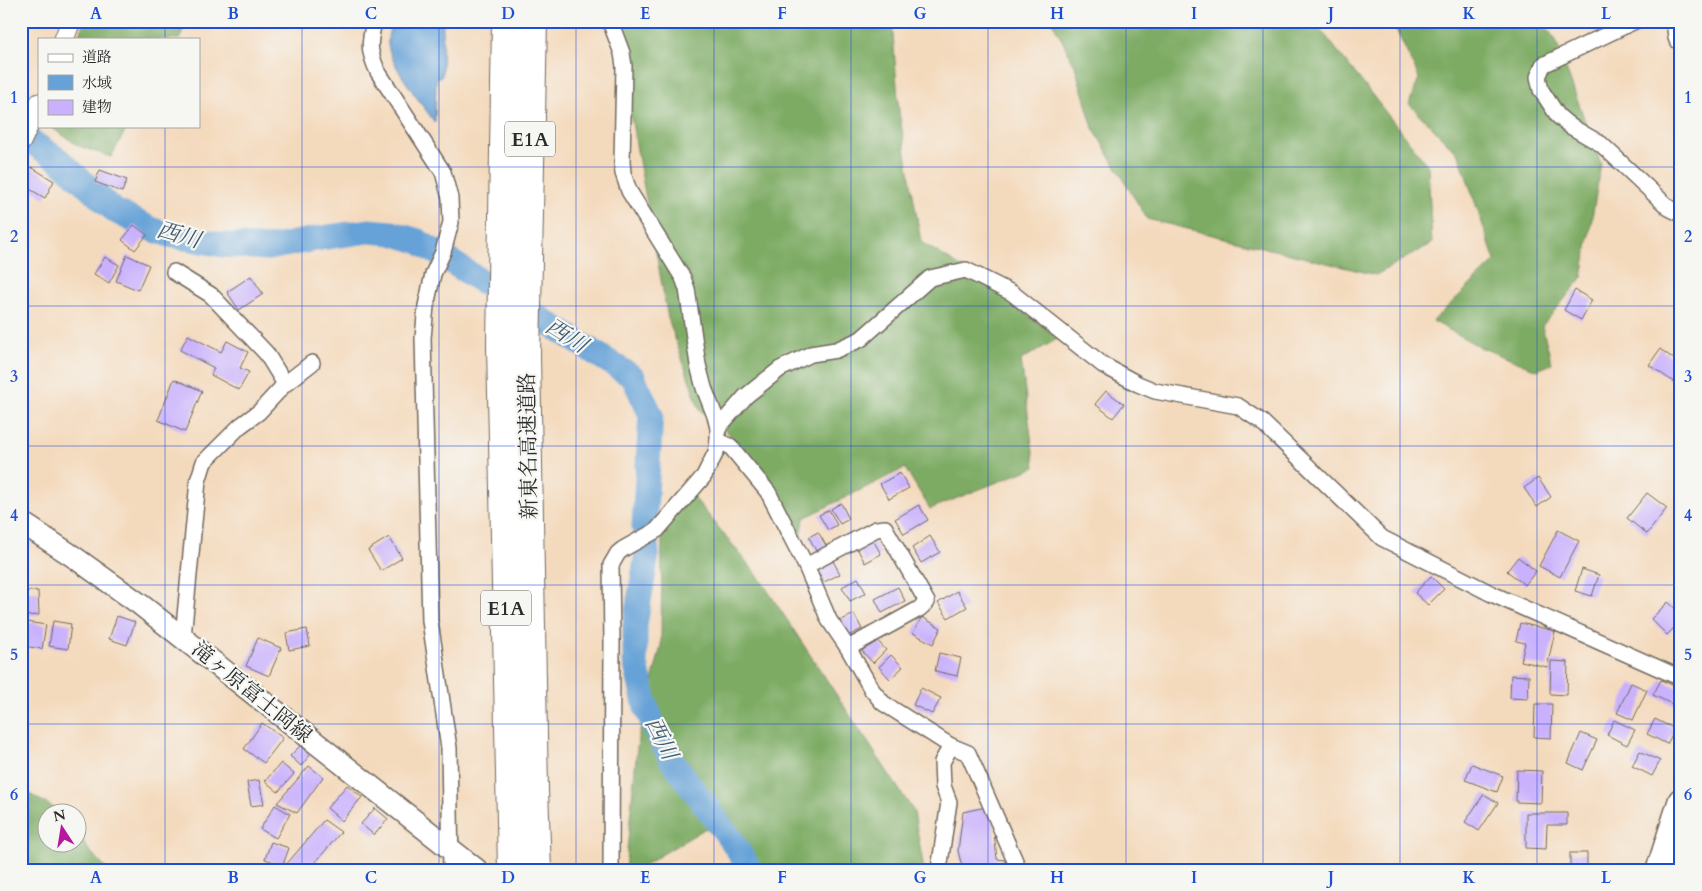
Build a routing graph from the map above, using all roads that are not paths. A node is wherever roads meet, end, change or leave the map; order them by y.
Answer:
1 (71, 21) edge
2 (374, 21) edge
3 (506, 21) edge
4 (533, 21) edge
5 (610, 21) edge
6 (1635, 21) edge
7 (1678, 21) edge
8 (1681, 37) edge
9 (64, 38) edge
10 (36, 109) edge
11 (21, 142) edge
12 (1681, 214) edge
13 (515, 256) junction
14 (174, 272) dead end
15 (312, 363) dead end
16 (285, 384) junction
17 (718, 435) junction
18 (21, 522) edge
19 (806, 566) junction
20 (183, 636) junction
21 (848, 648) junction
22 (1681, 676) edge
23 (951, 746) junction
24 (1681, 801) edge
25 (451, 860) edge
26 (477, 870) edge
27 (512, 870) edge
28 (537, 870) edge
29 (611, 870) edge
30 (939, 870) edge
31 (1019, 870) edge
32 (1659, 870) edge

1 - 9 street
2 - 25 street
3 - 13 highway, 新東名高速道路 / E1A
4 - 13 highway, 新東名高速道路 / E1A
5 - 17 street
6 - 12 street
7 - 8 highway
10 - 11 street
13 - 27 highway, 新東名高速道路 / E1A
13 - 28 highway, 新東名高速道路 / E1A
14 - 16 street
15 - 16 street
16 - 20 street
17 - 19 street
17 - 22 street
17 - 29 street
18 - 20 main road, 滝ヶ原富士岡線
19 - 21 street
19 - 21 street
20 - 25 main road, 滝ヶ原富士岡線
21 - 23 street
23 - 30 street
23 - 31 street
24 - 32 highway
25 - 26 main road, 滝ヶ原富士岡線

